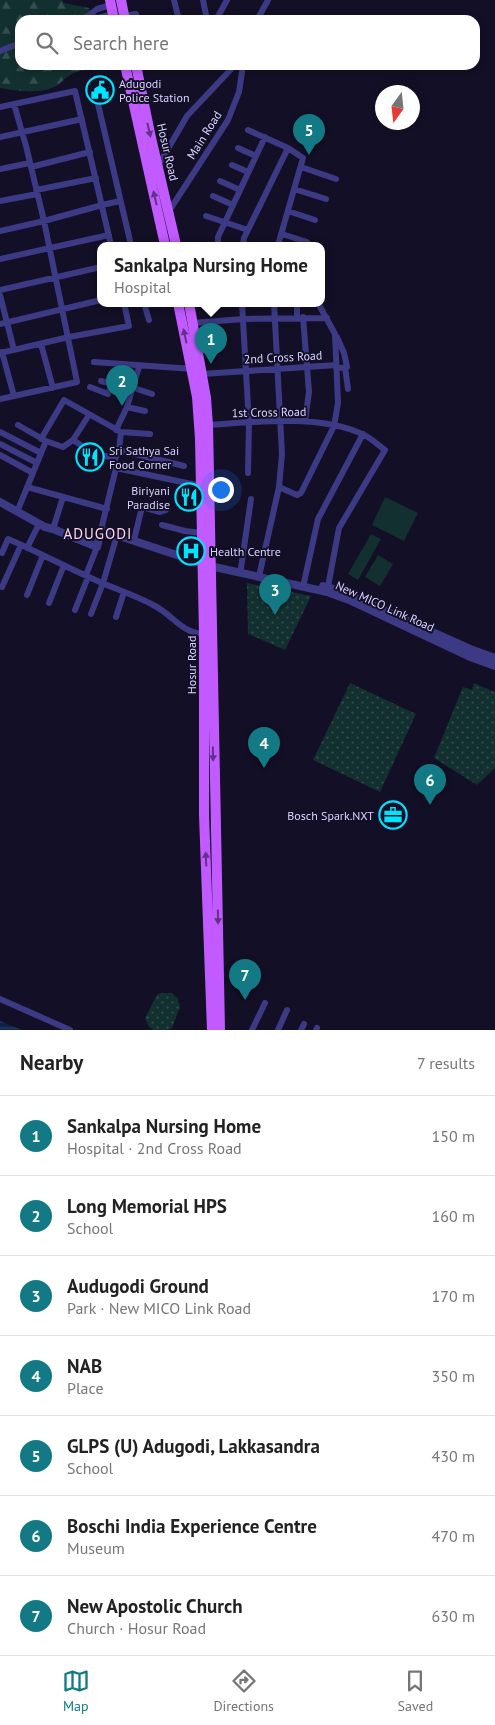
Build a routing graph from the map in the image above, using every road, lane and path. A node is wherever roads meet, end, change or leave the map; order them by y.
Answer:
1 (121, 0) edge
2 (174, 0) edge
3 (203, 0) edge
4 (227, 0) edge
5 (268, 0) edge
6 (124, 15) edge
7 (178, 15) edge
8 (206, 15) edge
9 (219, 15) edge
10 (260, 15) edge
11 (15, 45) edge
12 (0, 51) edge
13 (126, 70) edge
14 (137, 70) edge
15 (230, 70) edge
16 (241, 70) edge
17 (14, 104) junction
18 (98, 104) dead end
19 (0, 106) edge
20 (82, 119) junction
21 (248, 130) dead end
22 (22, 132) junction
23 (0, 137) edge
24 (265, 137) junction
25 (238, 148) dead end
26 (288, 148) junction
27 (90, 152) junction
28 (256, 156) junction
29 (30, 165) junction
30 (232, 165) dead end
31 (158, 166) junction
32 (301, 167) junction
33 (0, 169) edge
34 (248, 172) junction
35 (96, 178) junction
36 (336, 179) dead end
37 (220, 181) dead end
38 (294, 189) junction
39 (240, 190) junction
40 (37, 192) junction
41 (213, 196) dead end
42 (326, 199) dead end
43 (0, 201) edge
44 (120, 201) junction
45 (102, 205) junction
46 (233, 205) junction
47 (288, 210) junction
48 (169, 211) junction
49 (206, 216) dead end
50 (316, 220) dead end
51 (44, 221) junction
52 (226, 222) junction
53 (248, 230) junction
54 (0, 231) edge
55 (282, 234) junction
56 (109, 235) junction
57 (110, 242) edge
58 (130, 242) edge
59 (164, 242) edge
60 (175, 242) edge
61 (218, 242) edge
62 (243, 242) edge
63 (279, 242) edge
64 (307, 242) dead end
65 (49, 248) junction
66 (0, 259) edge
67 (97, 268) edge
68 (55, 277) junction
69 (0, 290) edge
70 (0, 294) edge
71 (97, 301) edge
72 (125, 307) edge
73 (145, 307) edge
74 (179, 307) edge
75 (190, 307) edge
76 (242, 307) edge
77 (274, 307) edge
78 (298, 307) edge
79 (320, 307) edge
80 (62, 309) junction
81 (300, 317) junction
82 (275, 318) junction
83 (327, 318) junction
84 (243, 319) junction
85 (149, 320) dead end
86 (4, 323) edge
87 (193, 324) junction
88 (335, 334) junction
89 (69, 337) junction
90 (41, 344) junction
91 (14, 350) junction
92 (1, 353) edge
93 (94, 362) dead end
94 (336, 366) junction
95 (139, 367) junction
96 (345, 367) junction
97 (306, 368) junction
98 (245, 370) junction
99 (278, 370) junction
100 (197, 372) junction
101 (101, 381) dead end
102 (112, 384) junction
103 (90, 387) dead end
104 (53, 388) junction
105 (133, 388) junction
106 (348, 389) dead end
107 (152, 394) dead end
108 (14, 396) junction
109 (0, 399) edge
110 (127, 407) junction
111 (145, 411) dead end
112 (89, 415) junction
113 (280, 421) junction
114 (305, 421) junction
115 (249, 422) junction
116 (18, 425) dead end
117 (208, 425) junction
118 (334, 426) junction
119 (118, 431) junction
120 (0, 432) edge
121 (150, 434) dead end
122 (363, 434) junction
123 (44, 440) junction
124 (73, 440) junction
125 (0, 444) edge
126 (119, 450) junction
127 (41, 453) junction
128 (0, 456) edge
129 (115, 459) junction
130 (37, 463) junction
131 (184, 466) dead end
132 (116, 468) junction
133 (248, 472) dead end
134 (33, 473) junction
135 (201, 486) junction
136 (27, 487) junction
137 (279, 487) junction
138 (63, 497) junction
139 (251, 499) dead end
140 (0, 502) edge
141 (107, 509) junction
142 (166, 510) dead end
143 (17, 512) junction
144 (39, 524) junction
145 (162, 525) dead end
146 (53, 529) junction
147 (101, 530) junction
148 (202, 533) junction
149 (117, 535) junction
150 (134, 540) junction
151 (24, 547) junction
152 (97, 547) junction
153 (2, 553) dead end
154 (43, 555) junction
155 (206, 562) junction
156 (64, 565) junction
157 (241, 568) junction
158 (260, 572) junction
159 (87, 576) junction
160 (3, 577) edge
161 (102, 583) junction
162 (303, 584) junction
163 (2, 587) dead end
164 (328, 589) junction
165 (124, 592) junction
166 (26, 595) dead end
167 (49, 603) dead end
168 (75, 610) dead end
169 (91, 614) dead end
170 (116, 617) dead end
171 (204, 634) junction
172 (495, 658) edge
173 (495, 666) edge
174 (0, 1000) edge
175 (265, 1003) dead end
176 (287, 1010) dead end
177 (70, 1030) edge
178 (212, 1030) edge
179 (220, 1030) edge
180 (252, 1030) edge
181 (278, 1030) edge

1 - 6 main road
2 - 7 street
3 - 8 street
4 - 9 street
5 - 10 street
11 - 12 street
59 -> 13 main road, Hosur Road
14 -> 31 main road, Hosur Road
15 - 31 street
16 - 48 street, Main Road
17 - 19 street
17 - 20 street
17 - 22 street
18 - 44 street
20 - 22 street
20 - 27 street
21 - 24 street
22 - 23 street
22 - 29 street
24 - 26 street
24 - 28 street
25 - 28 street
26 - 32 street
26 - 53 street
27 - 29 street
27 - 35 street
28 - 34 street
29 - 33 street
29 - 40 street
30 - 34 street
31 - 48 main road, Hosur Road
32 - 36 street
32 - 38 street
34 - 39 street
35 - 40 street
35 - 45 street
37 - 39 street
38 - 42 street
38 - 47 street
39 - 46 street
40 - 43 street
40 - 51 street
41 - 46 street
44 - 45 street
44 - 58 street
45 - 51 street
45 - 56 street
46 - 52 street
47 - 50 street
47 - 55 street
48 - 60 main road, Hosur Road
49 - 52 street
51 - 54 street
51 - 65 street
52 - 53 street
52 - 61 street
53 - 62 street
55 - 63 street
55 - 64 street
56 - 57 street
56 - 65 street
65 - 66 street
65 - 68 street
67 - 68 street
68 - 69 street
68 - 80 street
70 - 86 street
71 - 80 street
72 - 89 street
73 - 85 street
100 -> 74 main road, Hosur Road
75 - 87 main road, Hosur Road
76 - 84 street
77 - 82 street
78 - 81 street
79 - 83 street
80 - 86 street
80 - 89 street
81 - 82 street
81 - 83 street
81 - 97 street
82 - 84 street
82 - 99 street
83 - 88 street
84 - 87 street
84 - 98 street
86 - 91 street
87 - 100 main road, Hosur Road
88 - 94 street
88 - 96 street
89 - 90 street
89 - 104 street
90 - 91 street
90 - 104 street
91 - 92 street
92 - 108 street
93 - 95 street, 2nd Cross Road
94 - 96 street, 2nd Cross Road
94 - 97 street, 2nd Cross Road
94 - 118 street
95 - 100 street, 2nd Cross Road
95 - 105 street
96 - 106 street
97 - 99 street, 2nd Cross Road
97 - 114 street
98 - 99 street, 2nd Cross Road
98 - 100 street, 2nd Cross Road
98 - 115 street
99 - 113 street
100 - 117 main road, Hosur Road
100 - 135 main road, Hosur Road
101 - 102 street
102 - 103 street
102 - 105 street
104 - 108 street
105 - 107 street
105 - 110 street
108 - 109 street
110 - 111 street
110 - 119 street
112 - 119 street
112 - 123 street
112 - 124 street
113 - 114 street, 1st Cross Road
113 - 115 street, 1st Cross Road
113 - 137 street
114 - 118 street, 1st Cross Road
115 - 117 street, 1st Cross Road
115 - 133 street
116 - 123 street
117 - 155 main road, Hosur Road
118 - 122 street, 1st Cross Road
118 - 137 street
119 - 121 street
119 - 126 street
120 - 127 street
122 - 162 street
122 - 164 street, 1st Cross Road
123 - 124 street
123 - 127 street
124 - 129 street
125 - 130 street
126 - 129 street
126 - 131 street
127 - 130 street
128 - 134 street
129 - 132 street
130 - 134 street
132 - 135 street
132 - 141 street
134 - 136 street
135 - 148 main road, Hosur Road
136 - 138 street
136 - 143 street
137 - 158 street
138 - 141 street
138 - 146 street
139 - 157 street
140 - 143 street
141 - 147 street
142 - 150 street
143 - 144 street
144 - 146 street
144 - 151 street
145 - 148 street
146 - 152 street
147 - 149 street
147 - 152 street
148 - 155 main road, Hosur Road
149 - 150 street
149 - 161 street
150 - 155 street
151 - 153 street
151 - 154 street
151 - 160 street
152 - 159 street
154 - 156 street
154 - 166 street
155 - 157 street, New MICO Link Road
155 - 162 street, New MICO Link Road
155 - 171 main road, Hosur Road
155 -> 179 main road, Hosur Road
156 - 159 street
156 - 167 street
157 - 158 street, New MICO Link Road
158 - 162 street, New MICO Link Road
159 - 161 street
159 - 168 street
160 - 163 street
161 - 165 street
161 - 169 street
162 - 164 street, New MICO Link Road
164 - 172 street, New MICO Link Road
164 - 173 street, New MICO Link Road
165 - 170 street
165 - 171 street
178 -> 171 main road, Hosur Road
174 - 177 street
175 - 180 street
176 - 181 street

